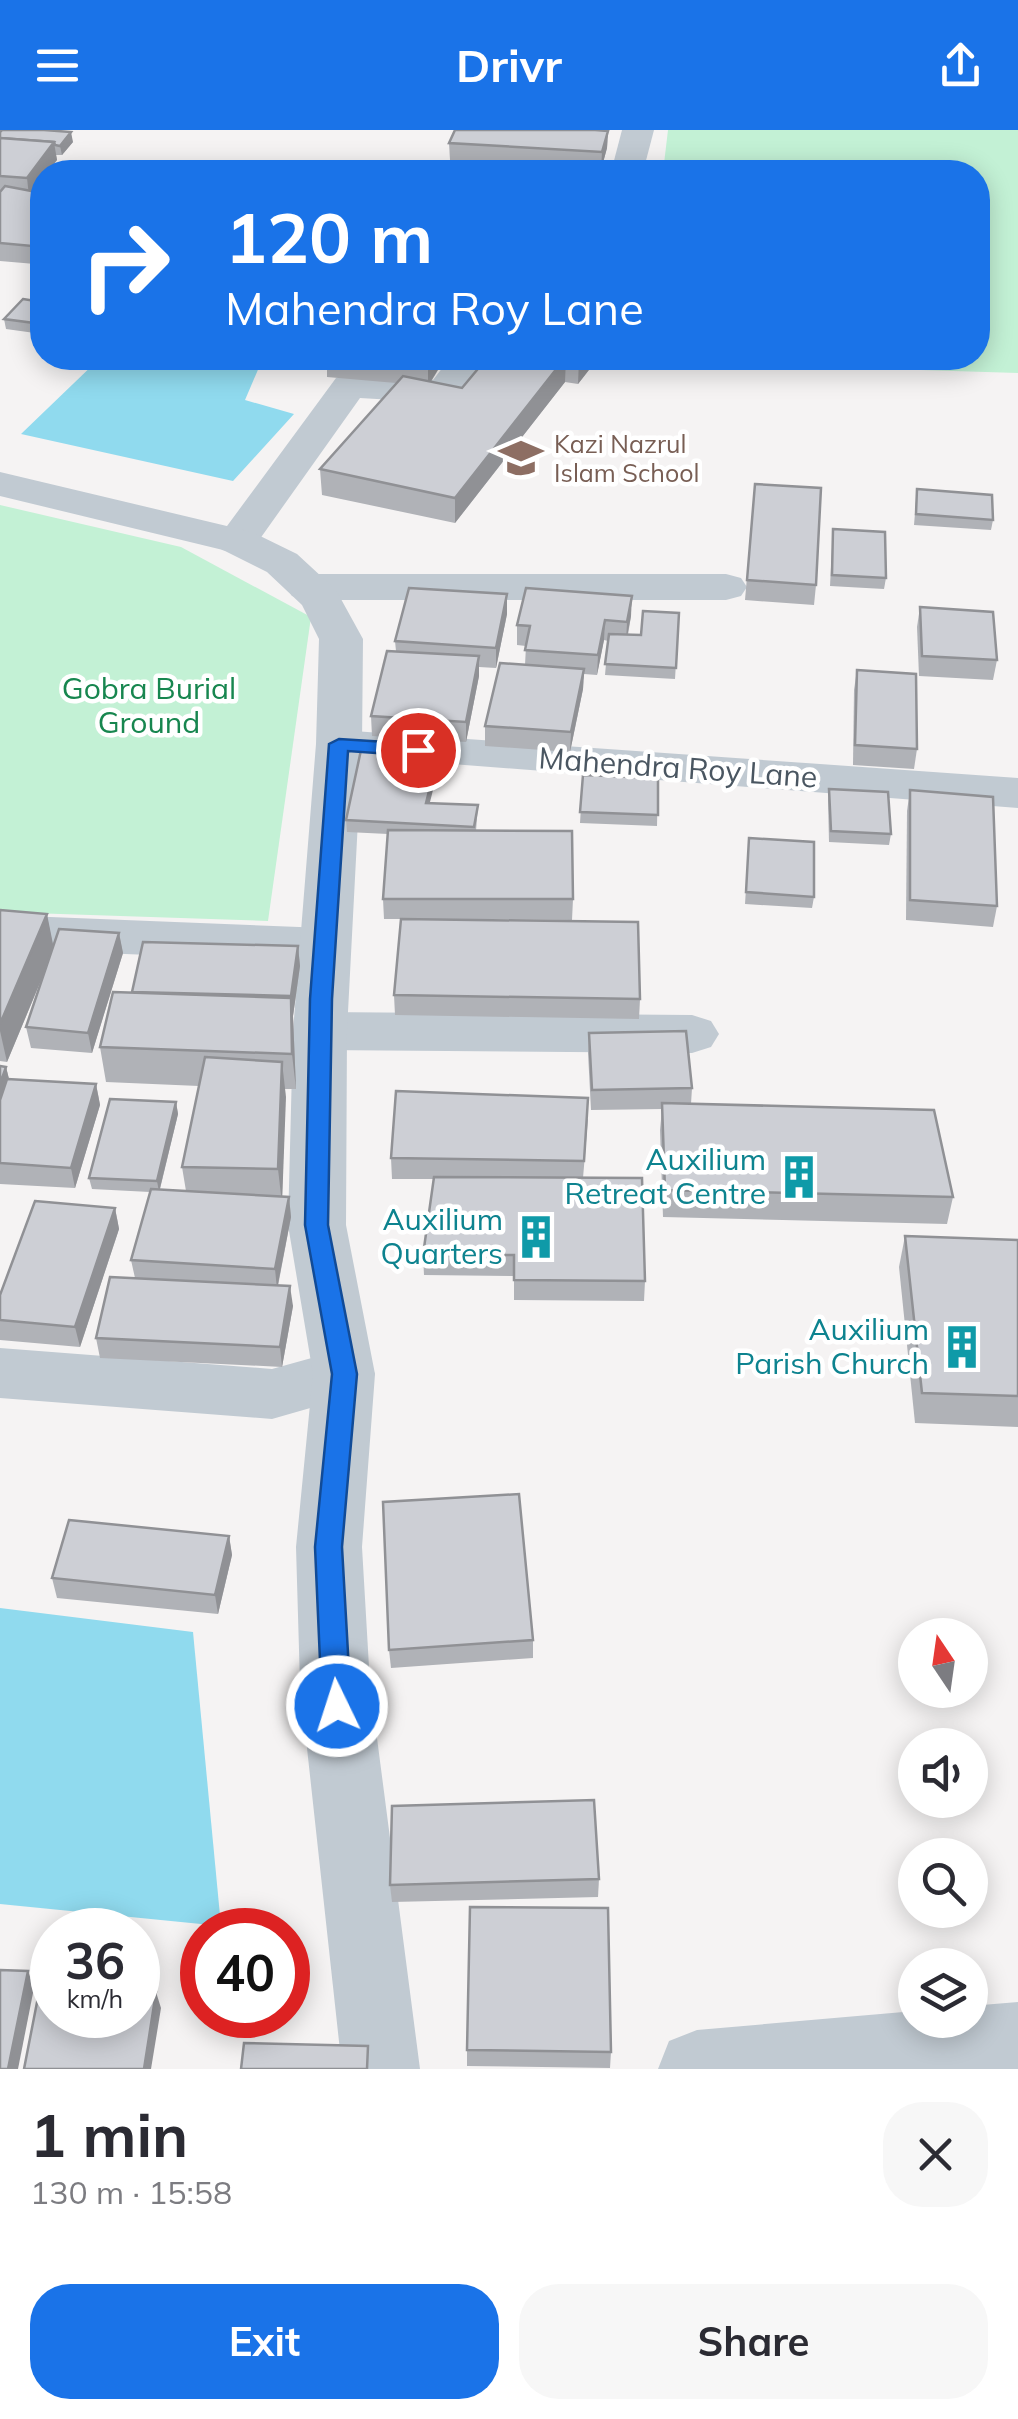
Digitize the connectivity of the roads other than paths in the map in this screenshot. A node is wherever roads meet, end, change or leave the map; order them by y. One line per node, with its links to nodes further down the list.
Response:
1 (638, 130): 2 (street)
2 (629, 160)
3 (460, 370): 5 (street)
4 (0, 484): 5 (street)
5 (237, 541): 6 (street)
6 (307, 587): 7 (street); 8 (street)
7 (726, 587)
8 (339, 744): 9 (street, Mahendra Roy Lane); 11 (street)
9 (1018, 792)
10 (0, 932): 11 (street)
11 (325, 945): 12 (street)
12 (320, 1031): 13 (street); 15 (street)
13 (692, 1034)
14 (0, 1373): 15 (street)
15 (344, 1374): 17 (street)
16 (1018, 2042): 18 (street)
17 (380, 2069)
18 (697, 2069)

